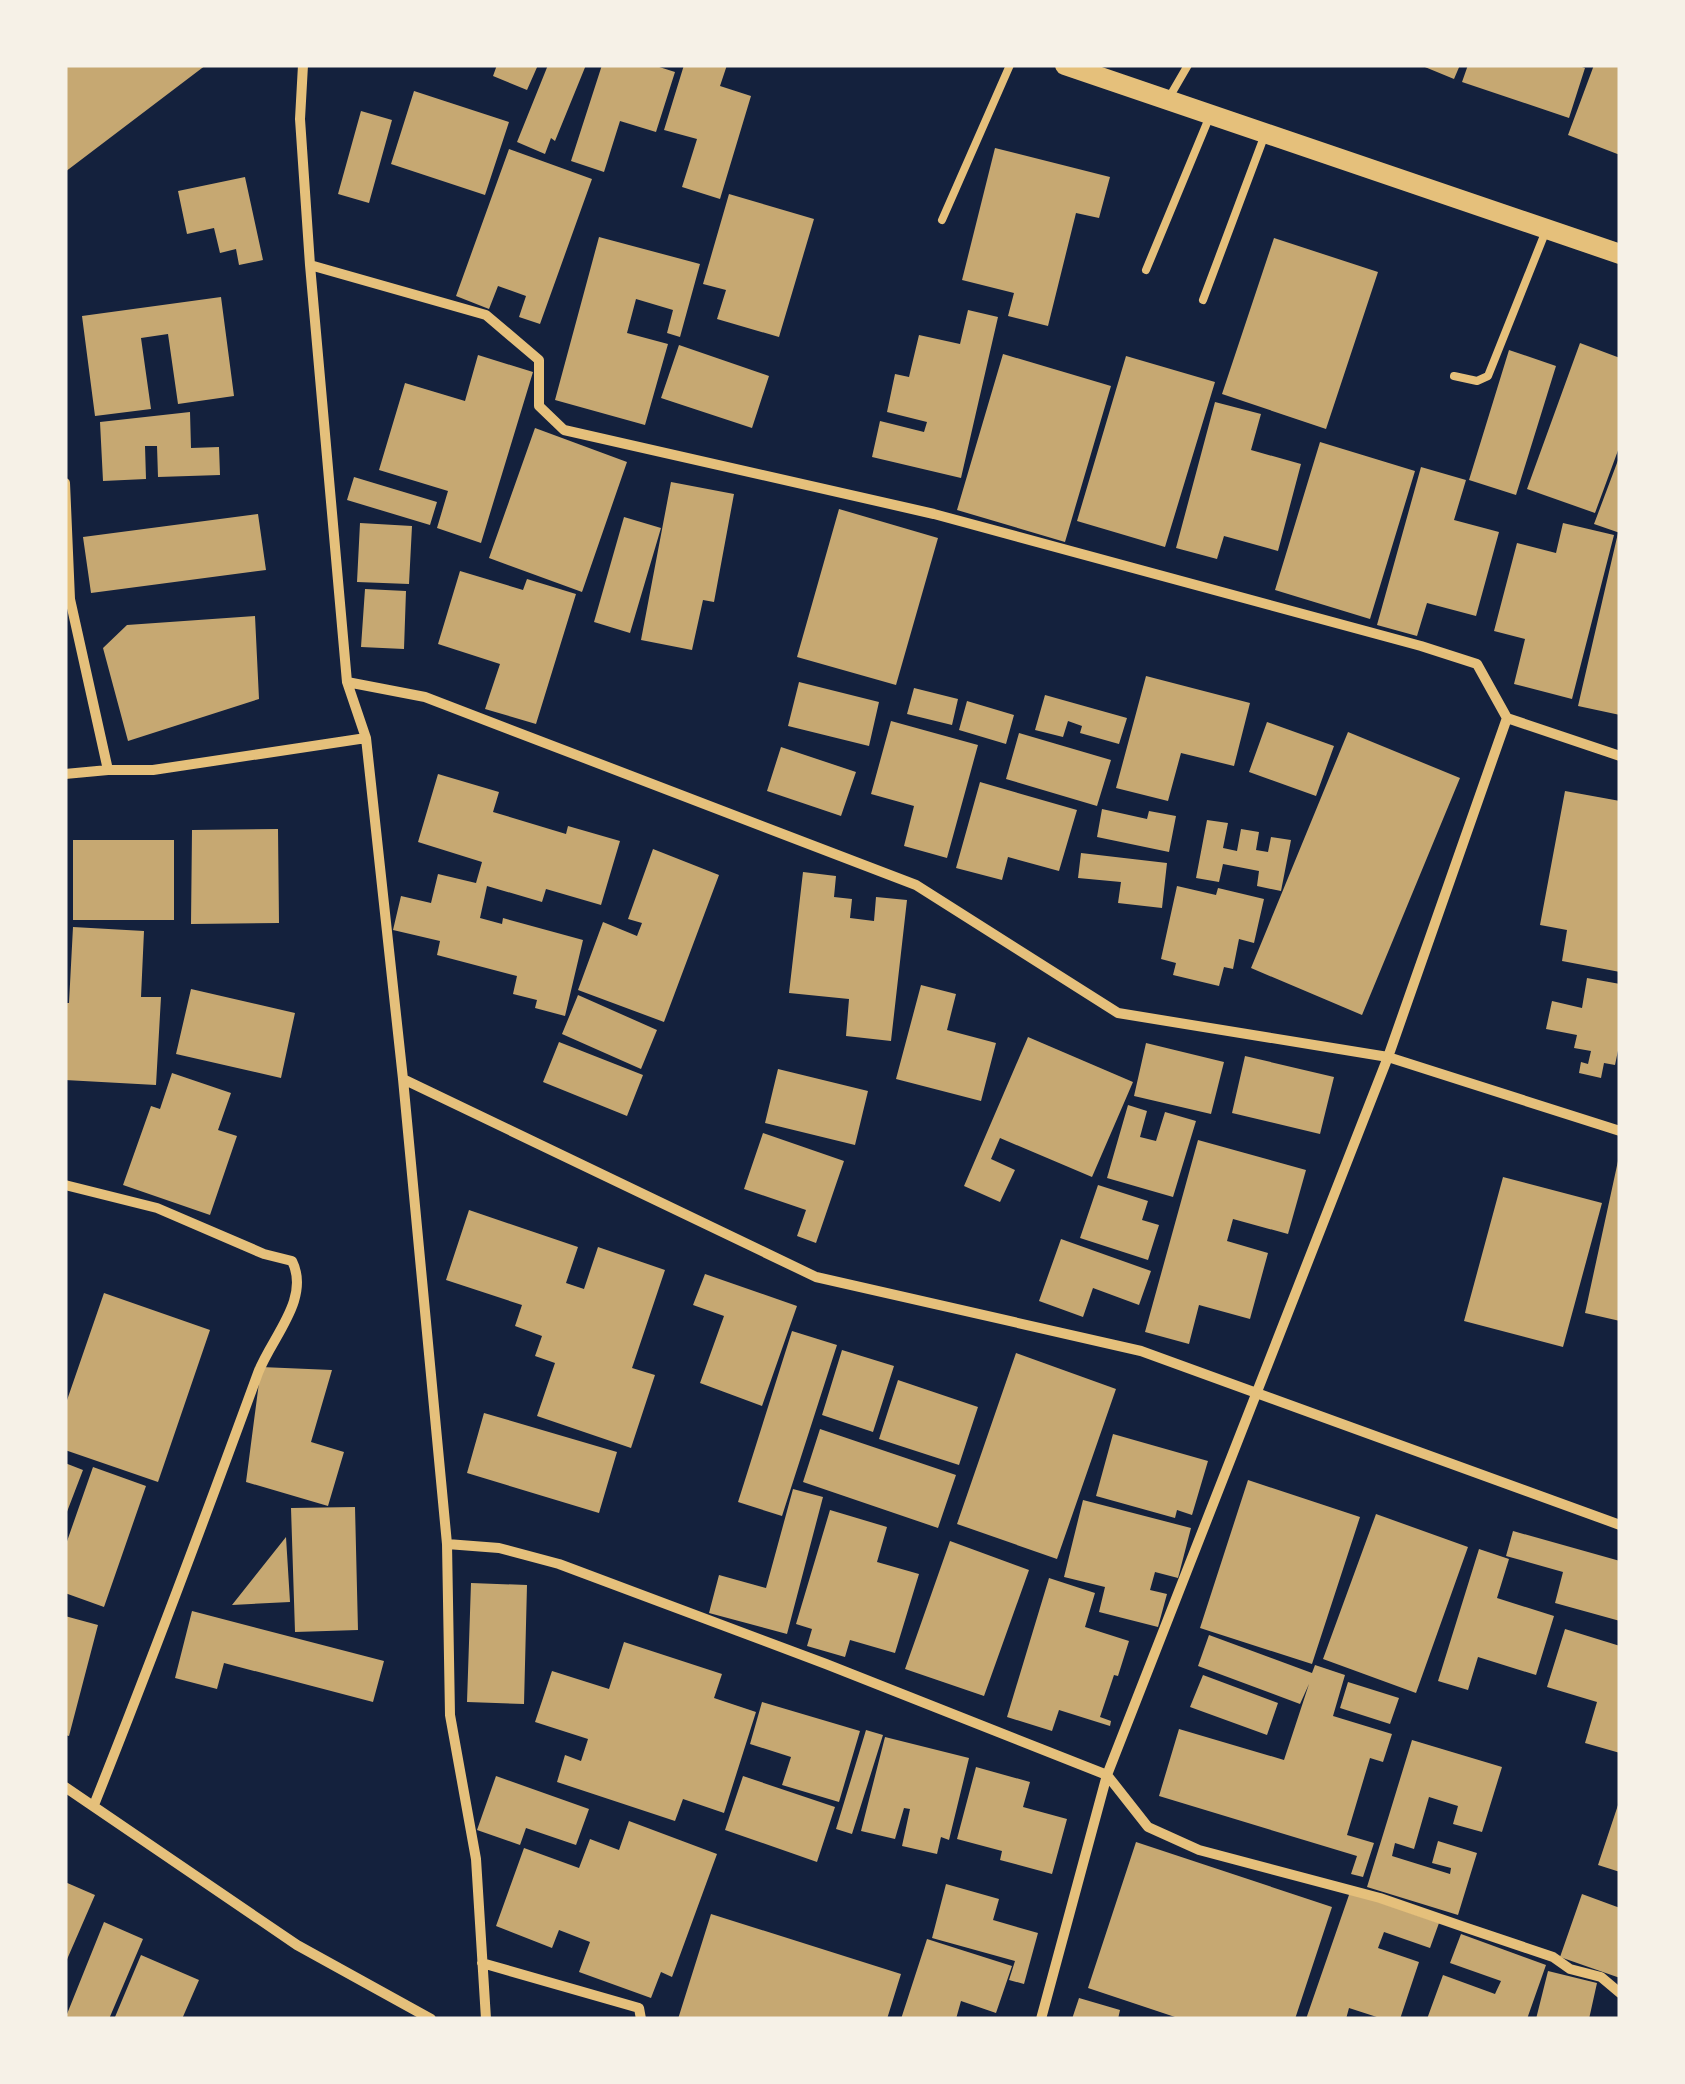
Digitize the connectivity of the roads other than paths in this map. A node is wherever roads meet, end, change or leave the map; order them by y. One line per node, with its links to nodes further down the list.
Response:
1 (303, 65): 11 (street)
2 (1010, 65): 8 (lane)
3 (1066, 65): 5 (main road)
4 (1188, 65): 5 (lane)
5 (1168, 100): 6 (main road)
6 (1211, 114): 7 (main road); 12 (lane)
7 (1265, 133): 9 (main road); 13 (lane)
8 (942, 220)
9 (1547, 229): 10 (main road); 14 (lane)
10 (1620, 254)
11 (310, 265): 17 (street); 18 (street)
12 (1146, 270)
13 (1202, 300)
14 (1454, 376)
15 (65, 482): 16 (street)
16 (67, 599): 21 (street)
17 (347, 682): 19 (street); 23 (street)
18 (1507, 718): 20 (street); 23 (street)
19 (366, 738): 21 (street); 24 (street)
20 (1620, 756)
21 (108, 770): 22 (street)
22 (65, 774)
23 (1388, 1057): 25 (street); 27 (street)
24 (403, 1079): 27 (street); 29 (street)
25 (1620, 1131)
26 (65, 1185): 32 (street)
27 (1258, 1393): 28 (street); 30 (street)
28 (1620, 1525)
29 (447, 1544): 30 (street); 33 (street)
30 (1107, 1774): 34 (street); 38 (street)
31 (65, 1787): 32 (street)
32 (94, 1805): 35 (street)
33 (482, 1963): 36 (street); 37 (street)
34 (1620, 1993)
35 (431, 2019)
36 (486, 2019)
37 (641, 2019)
38 (1041, 2019)

